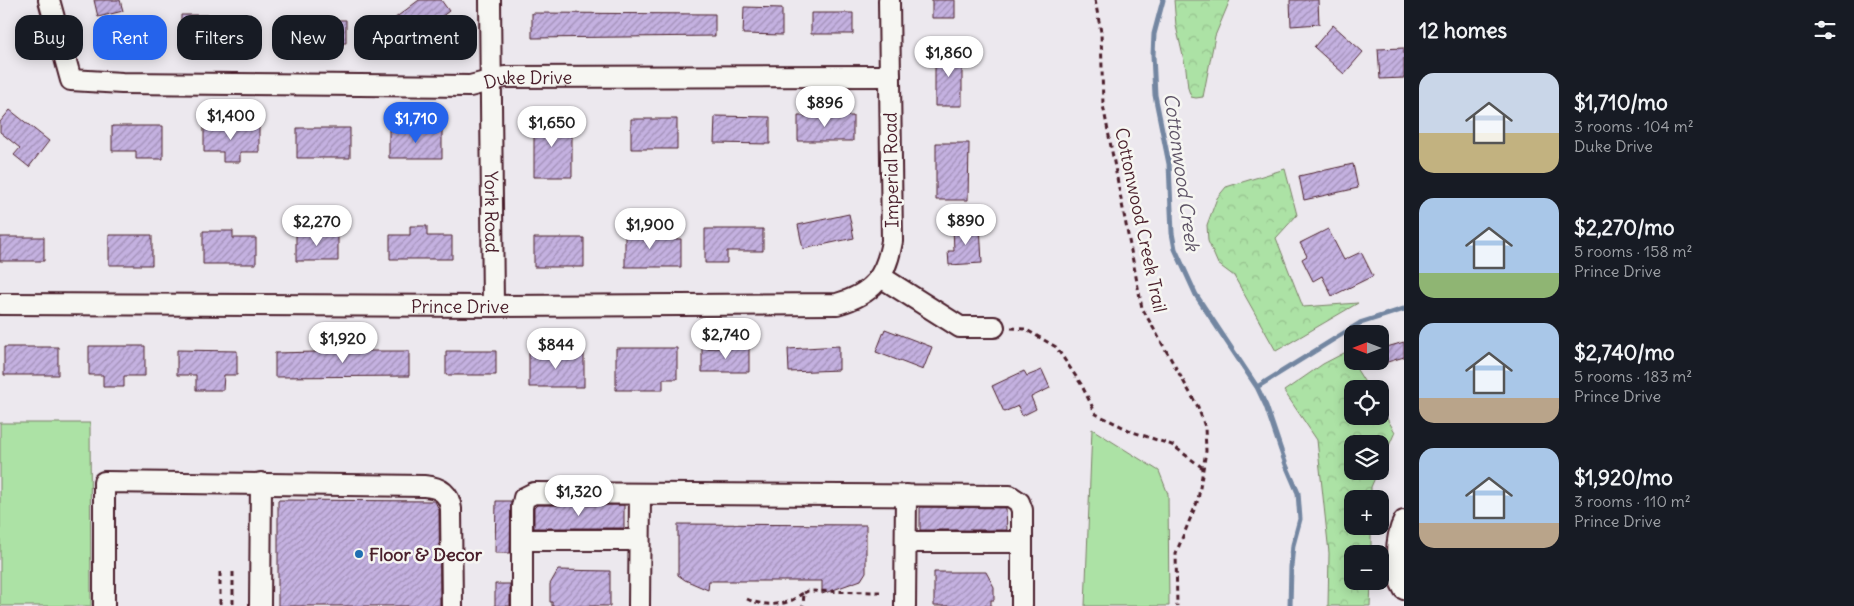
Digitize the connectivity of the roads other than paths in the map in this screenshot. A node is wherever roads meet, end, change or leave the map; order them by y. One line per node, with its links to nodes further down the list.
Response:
1 (49, 0): 5 (street, Duke Drive)
2 (490, 0): 5 (street, York Road)
3 (889, 0): 4 (street, Imperial Road)
4 (890, 76): 5 (street, Duke Drive); 6 (street, Imperial Road)
5 (490, 82): 8 (street, York Road)
6 (881, 277): 8 (street, Prince Drive); 9 (street)
7 (0, 304): 8 (street, Prince Drive)
8 (493, 306)
9 (994, 327)
10 (261, 483): 19 (street); 20 (street); 21 (street)
11 (640, 494): 12 (street); 14 (street); 15 (street)
12 (906, 495): 16 (street); 17 (street)
13 (1404, 521): 18 (street)
14 (522, 540): 15 (street); 22 (street)
15 (639, 540): 23 (street)
16 (906, 542): 17 (street); 24 (street)
17 (1022, 542): 25 (street)
18 (1404, 589)
19 (104, 606)
20 (260, 606)
21 (452, 606)
22 (522, 606)
23 (639, 606)
24 (905, 606)
25 (1022, 606)

